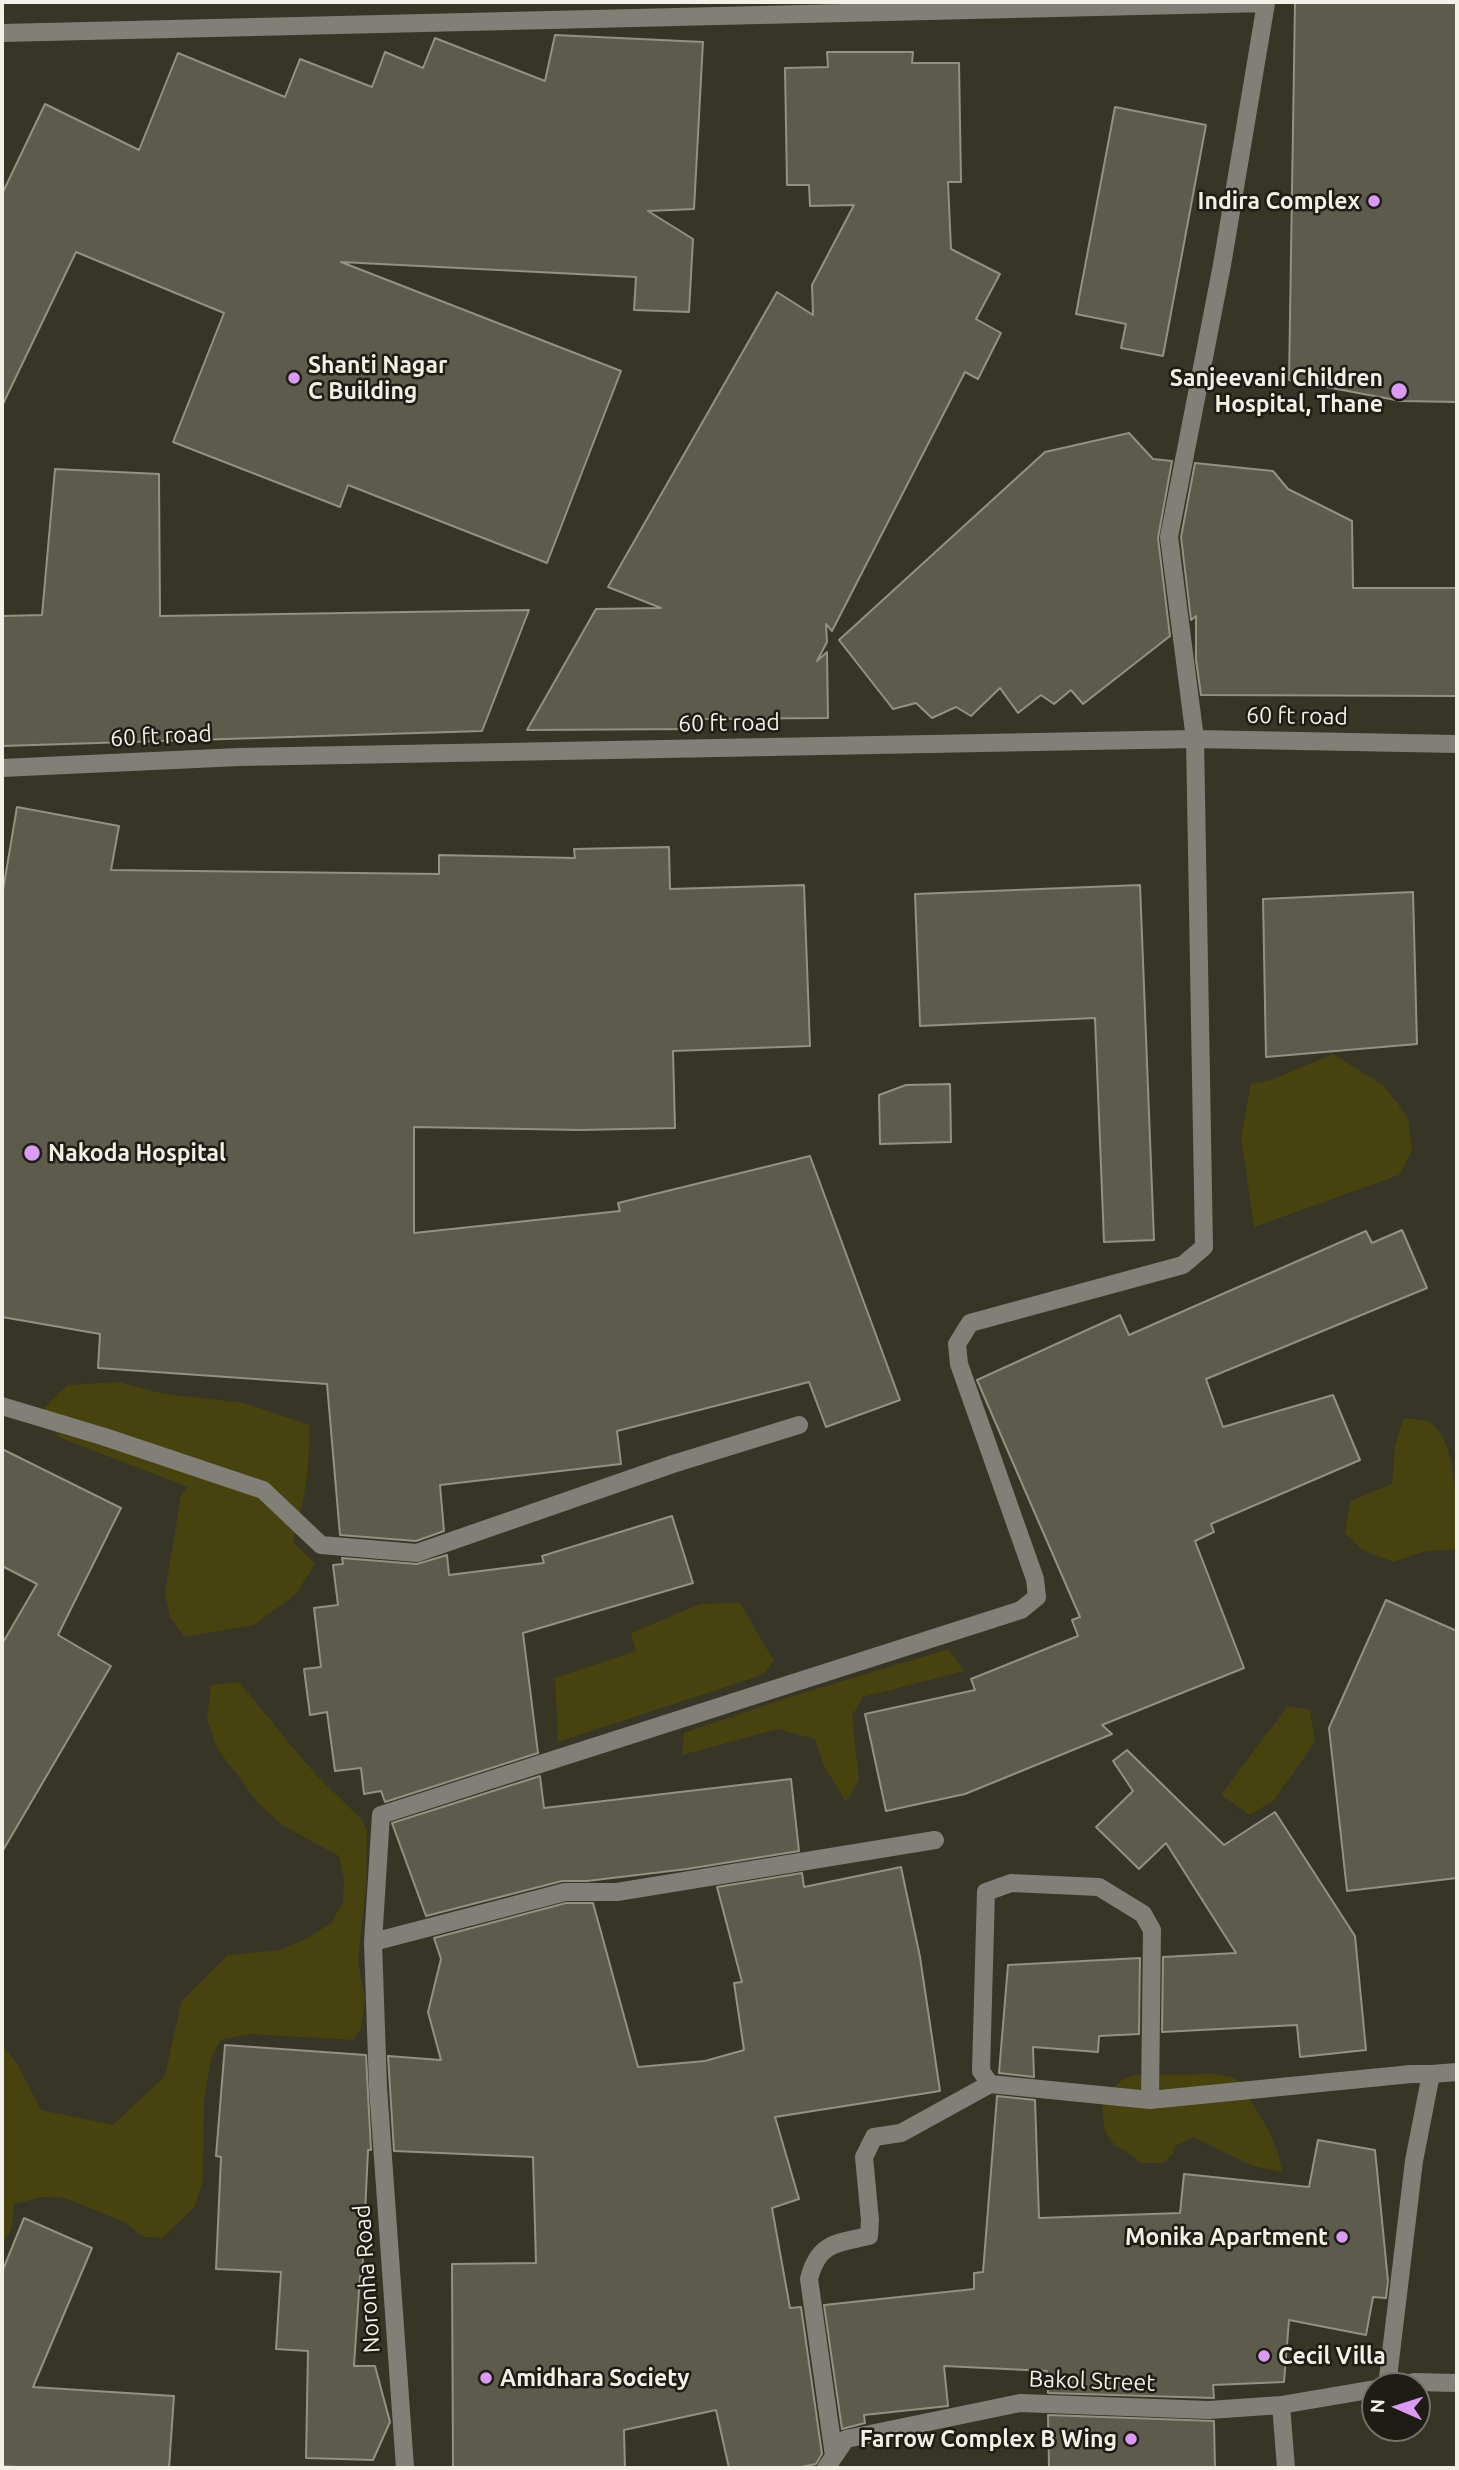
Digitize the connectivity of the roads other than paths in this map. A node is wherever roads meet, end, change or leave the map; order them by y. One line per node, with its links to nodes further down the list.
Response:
1 (2, 33): 2 (street)
2 (1195, 739): 3 (street, 60 ft road); 4 (street, 60 ft road); 8 (street, Noronha Road)
3 (1457, 744)
4 (2, 768)
5 (2, 1406): 6 (street)
6 (799, 1425)
7 (935, 1840): 8 (street)
8 (373, 1942): 19 (street, Noronha Road)
9 (1457, 2072): 10 (street)
10 (1431, 2074): 12 (street); 13 (street)
11 (990, 2084): 12 (street); 12 (street); 18 (street)
12 (1150, 2100)
13 (1389, 2372)
14 (1431, 2382): 15 (street)
15 (1457, 2383)
16 (1361, 2391): 17 (street, Bakol Street)
17 (1281, 2405): 18 (street, Bakol Street); 20 (street)
18 (830, 2462)
19 (405, 2468)
20 (1286, 2468)

